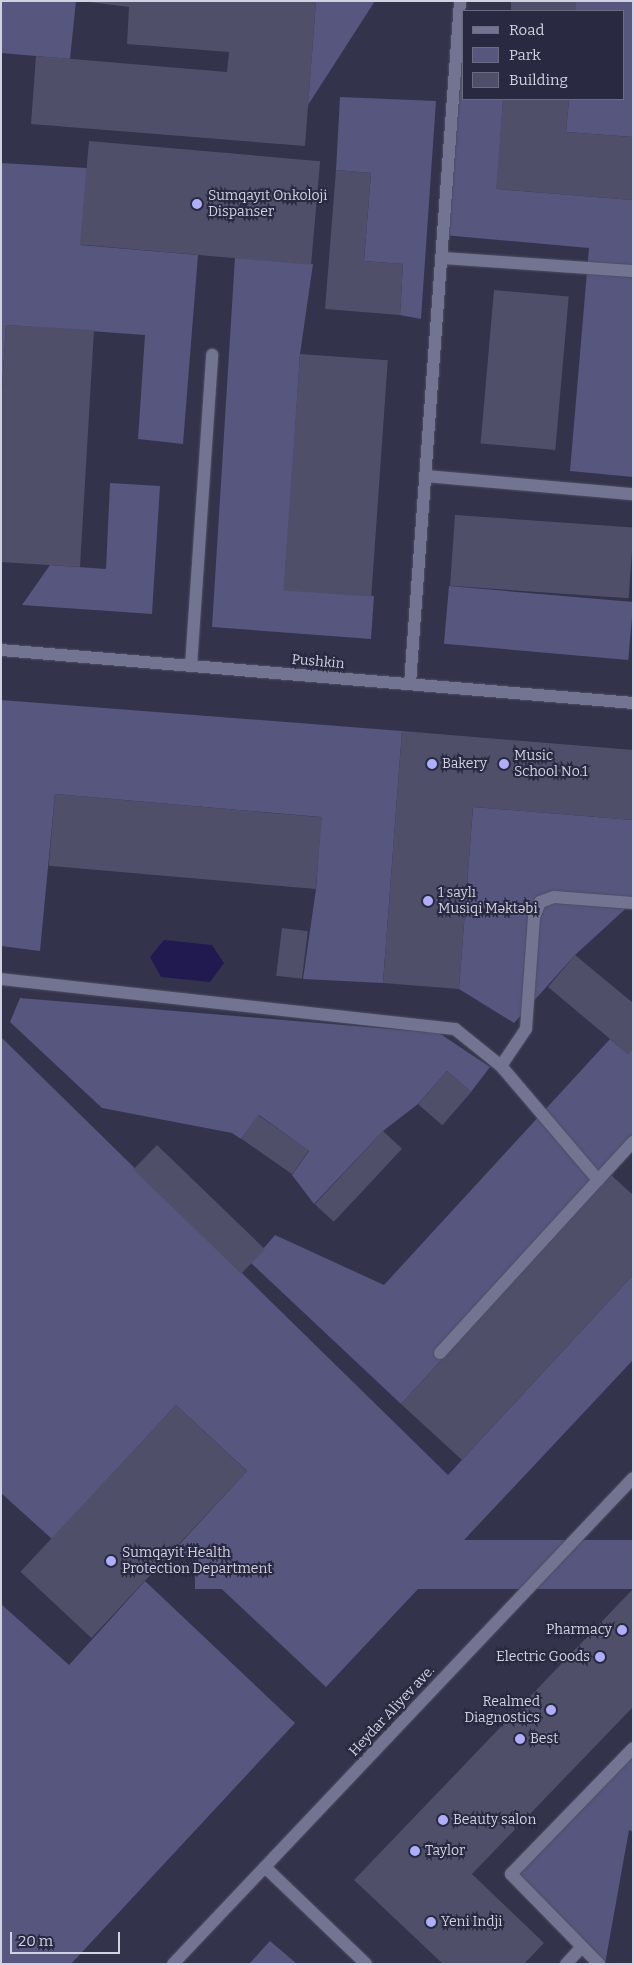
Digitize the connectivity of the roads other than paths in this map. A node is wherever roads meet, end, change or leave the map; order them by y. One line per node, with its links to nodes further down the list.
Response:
1 (460, 1): 2 (main road)
2 (442, 258): 3 (main road); 5 (main road)
3 (633, 271)
4 (212, 355): 8 (main road)
5 (426, 476): 6 (main road); 9 (main road)
6 (633, 494)
7 (1, 650): 8 (main road, Pushkin)
8 (192, 666): 9 (main road, Pushkin)
9 (410, 684): 10 (main road, Pushkin)
10 (633, 703)
11 (633, 903): 13 (main road)
12 (1, 980): 13 (main road)
13 (500, 1066): 15 (main road)
14 (633, 1142): 15 (main road)
15 (598, 1180): 16 (main road)
16 (440, 1353)
17 (633, 1478): 19 (main road, Heydar Aliyev ave.)
18 (632, 1752): 20 (main road)
19 (265, 1867): 21 (main road, Heydar Aliyev ave.); 22 (main road)
20 (582, 1947): 23 (main road); 24 (main road)
21 (173, 1964)
22 (366, 1964)
23 (566, 1964)
24 (599, 1964)

